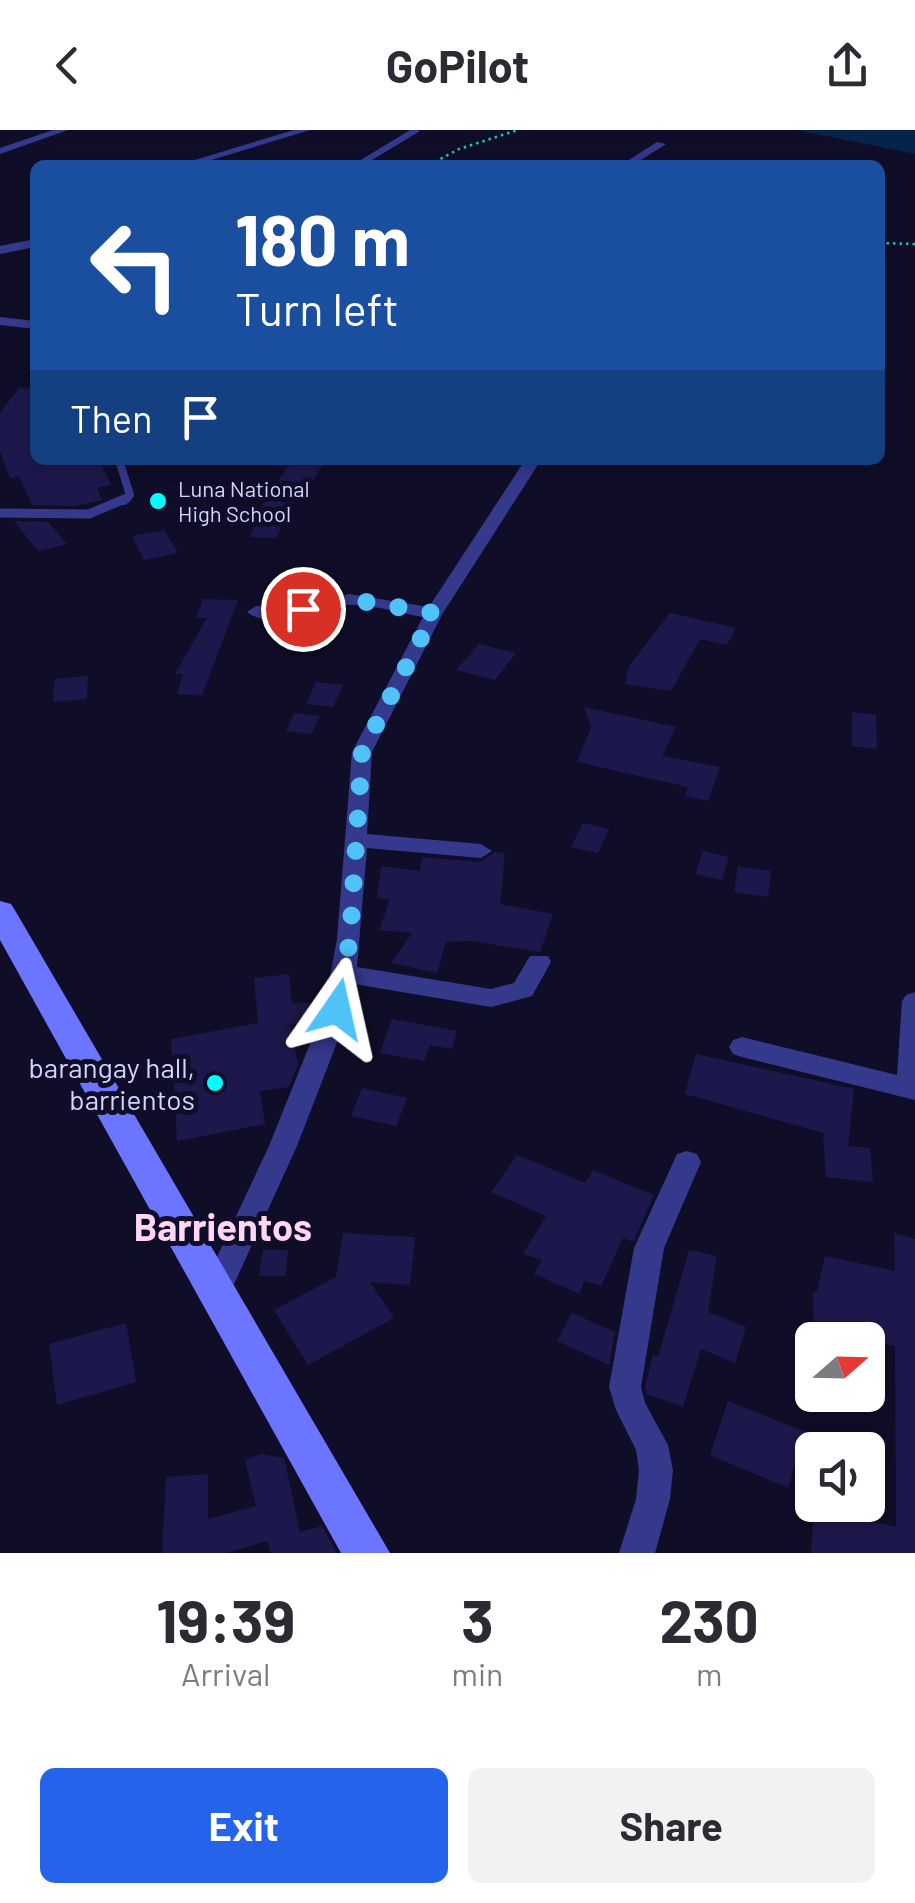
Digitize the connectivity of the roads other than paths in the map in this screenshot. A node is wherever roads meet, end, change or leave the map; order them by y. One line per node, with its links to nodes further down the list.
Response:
1 (63, 130): 5 (street)
2 (305, 130): 6 (street)
3 (416, 130): 7 (lane)
4 (660, 144): 8 (street)
5 (0, 151)
6 (200, 160)
7 (366, 160)
8 (634, 160)
9 (30, 241): 10 (street)
10 (0, 250)
11 (0, 321): 12 (street)
12 (30, 324)
13 (121, 465): 15 (lane)
14 (530, 465): 17 (street)
15 (0, 514)
16 (256, 612): 17 (street)
17 (434, 613): 18 (street)
18 (356, 840): 19 (street); 22 (street)
19 (481, 850)
20 (0, 912): 27 (main road)
21 (539, 962): 22 (street)
22 (346, 974): 27 (street)
23 (915, 1001): 25 (street)
24 (742, 1047): 25 (street)
25 (912, 1089)
26 (687, 1162): 29 (street)
27 (215, 1293): 28 (main road)
28 (368, 1553)
29 (637, 1553)

